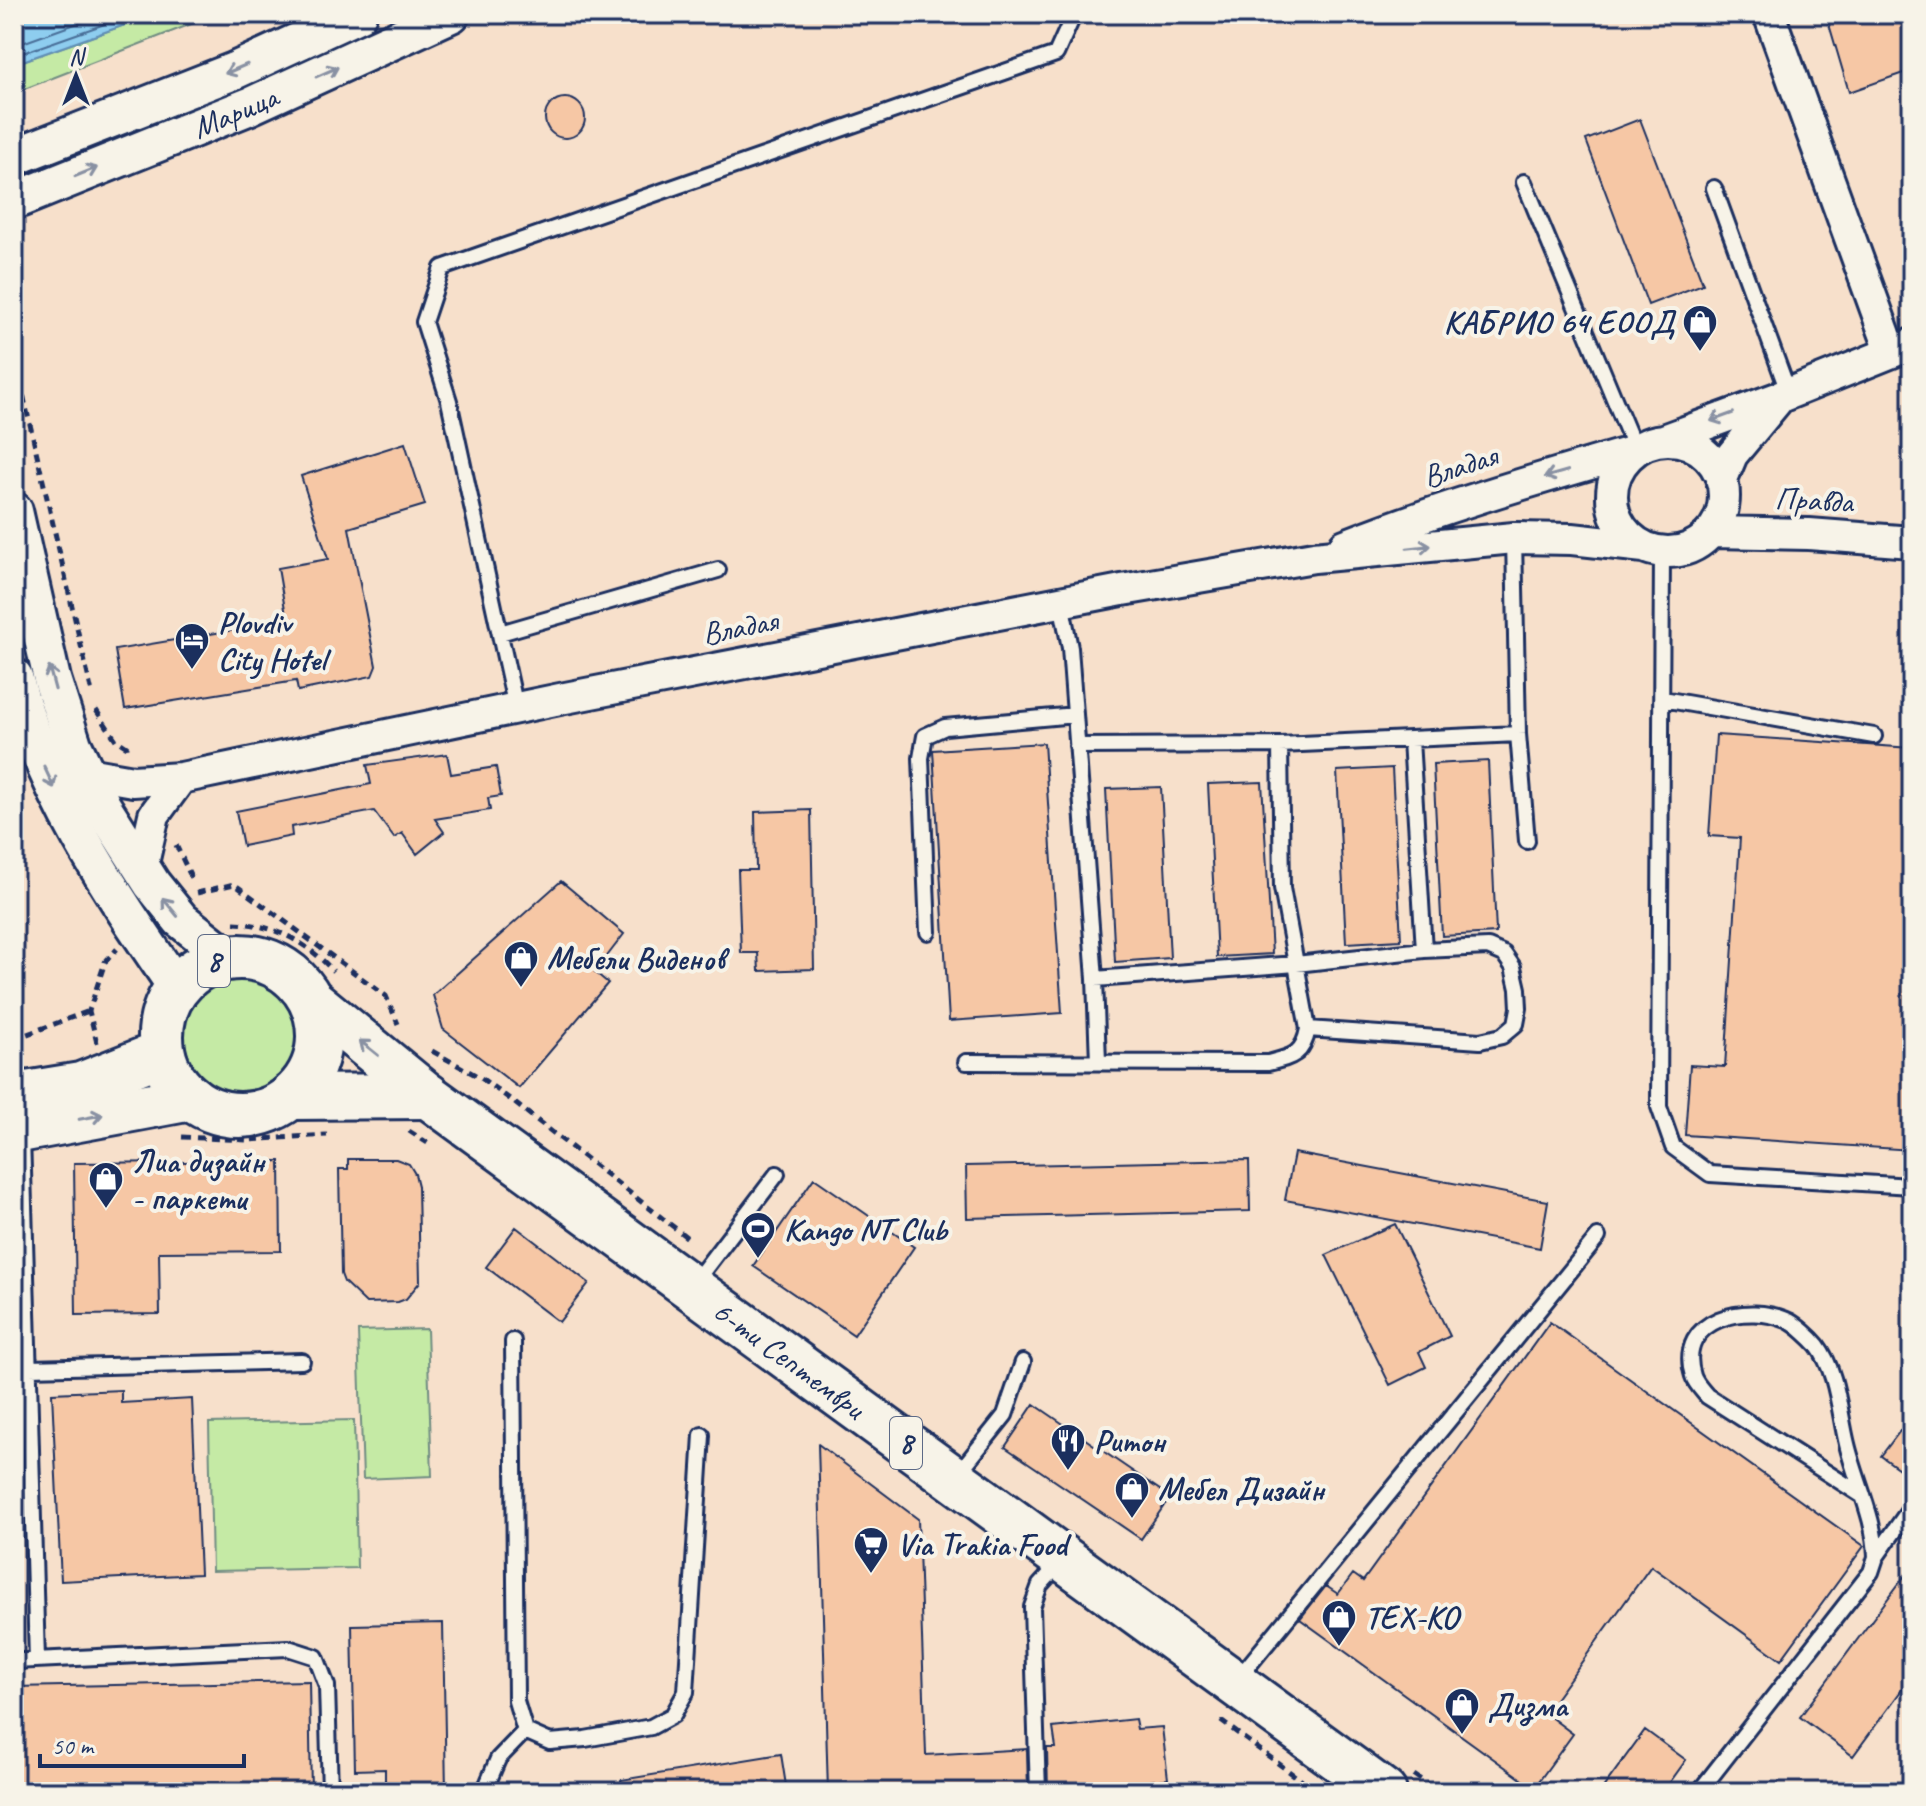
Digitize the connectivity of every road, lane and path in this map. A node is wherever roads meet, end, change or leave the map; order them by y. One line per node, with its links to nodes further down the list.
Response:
1 (358, 14): 5 (street, Марица, one-way to 5)
2 (451, 14): 8 (street, Марица, one-way to 2)
3 (1074, 14): 23 (lane)
4 (1769, 14): 9 (street)
5 (14, 157)
6 (1524, 182): 13 (lane)
7 (1714, 188): 11 (lane)
8 (14, 201)
9 (1901, 348): 11 (street, Владая)
10 (14, 355): 35 (path)
11 (1784, 395): 12 (street, Владая, one-way to 12); 14 (street, Владая)
12 (1666, 439): 13 (street, Владая); 14 (street)
13 (1633, 451): 19 (street); 20 (street, Владая, one-way to 20)
14 (1722, 479): 16 (street, Владая)
15 (14, 511): 33 (street, one-way to 15)
16 (1712, 532): 18 (street, Правда); 19 (street, Владая)
17 (1514, 538): 19 (street, Владая); 20 (street, Владая, one-way to 17); 28 (lane)
18 (1912, 542)
19 (1653, 550): 25 (lane)
20 (1314, 557): 22 (street, Владая)
21 (718, 570): 23 (lane)
22 (1061, 602): 26 (street, Владая); 27 (lane)
23 (500, 633): 26 (lane)
24 (14, 677): 47 (street, one-way to 47)
25 (1663, 699): 29 (lane); 65 (lane)
26 (516, 708): 34 (street, Владая)
27 (1075, 715): 32 (lane); 41 (lane)
28 (1518, 734): 30 (lane); 37 (lane)
29 (1874, 736)
30 (1411, 740): 31 (lane); 44 (lane)
31 (1280, 745): 32 (lane); 45 (lane)
32 (1077, 746): 46 (lane)
33 (87, 773): 35 (street, Владая); 38 (street)
34 (181, 778): 35 (street, Владая); 36 (street)
35 (133, 781)
36 (154, 815): 38 (street); 39 (path)
37 (1527, 841)
38 (142, 868): 42 (street, one-way to 38)
39 (198, 892): 40 (path); 51 (path)
40 (204, 903)
41 (928, 932)
42 (230, 940): 47 (main road, 8); 48 (main road, 8); 48 (path)
43 (120, 946): 49 (path)
44 (1424, 950): 45 (lane); 50 (lane)
45 (1296, 964): 46 (lane); 50 (lane)
46 (1095, 979): 55 (lane)
47 (177, 988): 53 (main road, 8)
48 (325, 989): 57 (main road); 59 (main road, 6-ти Септември / 8, one-way to 48)
49 (89, 1011): 52 (path); 56 (path)
50 (1308, 1029): 55 (lane)
51 (402, 1034)
52 (14, 1039)
53 (162, 1053): 56 (main road); 58 (main road)
54 (966, 1062): 55 (lane)
55 (1098, 1062)
56 (106, 1076): 60 (main road)
57 (290, 1097): 58 (main road); 59 (main road)
58 (191, 1098): 60 (main road, one-way to 58)
59 (417, 1113): 63 (path); 68 (main road, 6-ти Септември / 8)
60 (17, 1120): 66 (lane)
61 (332, 1134): 62 (path)
62 (171, 1137)
63 (432, 1146)
64 (777, 1174): 68 (lane)
65 (1912, 1186)
66 (20, 1237): 72 (lane)
67 (1598, 1237): 81 (lane)
68 (691, 1287): 74 (main road, 6-ти Септември / 8)
69 (513, 1341): 82 (lane)
70 (302, 1361): 72 (lane)
71 (1023, 1362): 74 (lane)
72 (29, 1368): 79 (lane)
73 (702, 1435): 82 (lane)
74 (954, 1478): 78 (main road, 6-ти Септември / 8)
75 (1863, 1496): 75 (lane); 77 (lane)
76 (1912, 1506): 77 (lane)
77 (1876, 1557): 88 (lane)
78 (1064, 1559): 81 (main road, 6-ти Септември / 8); 85 (lane)
79 (37, 1660): 80 (lane); 83 (lane)
80 (14, 1661)
81 (1223, 1698): 86 (path); 87 (main road, 6-ти Септември / 8)
82 (525, 1731): 84 (lane)
83 (330, 1792)
84 (484, 1792)
85 (1038, 1792)
86 (1317, 1792)
87 (1384, 1792)
88 (1699, 1792)

